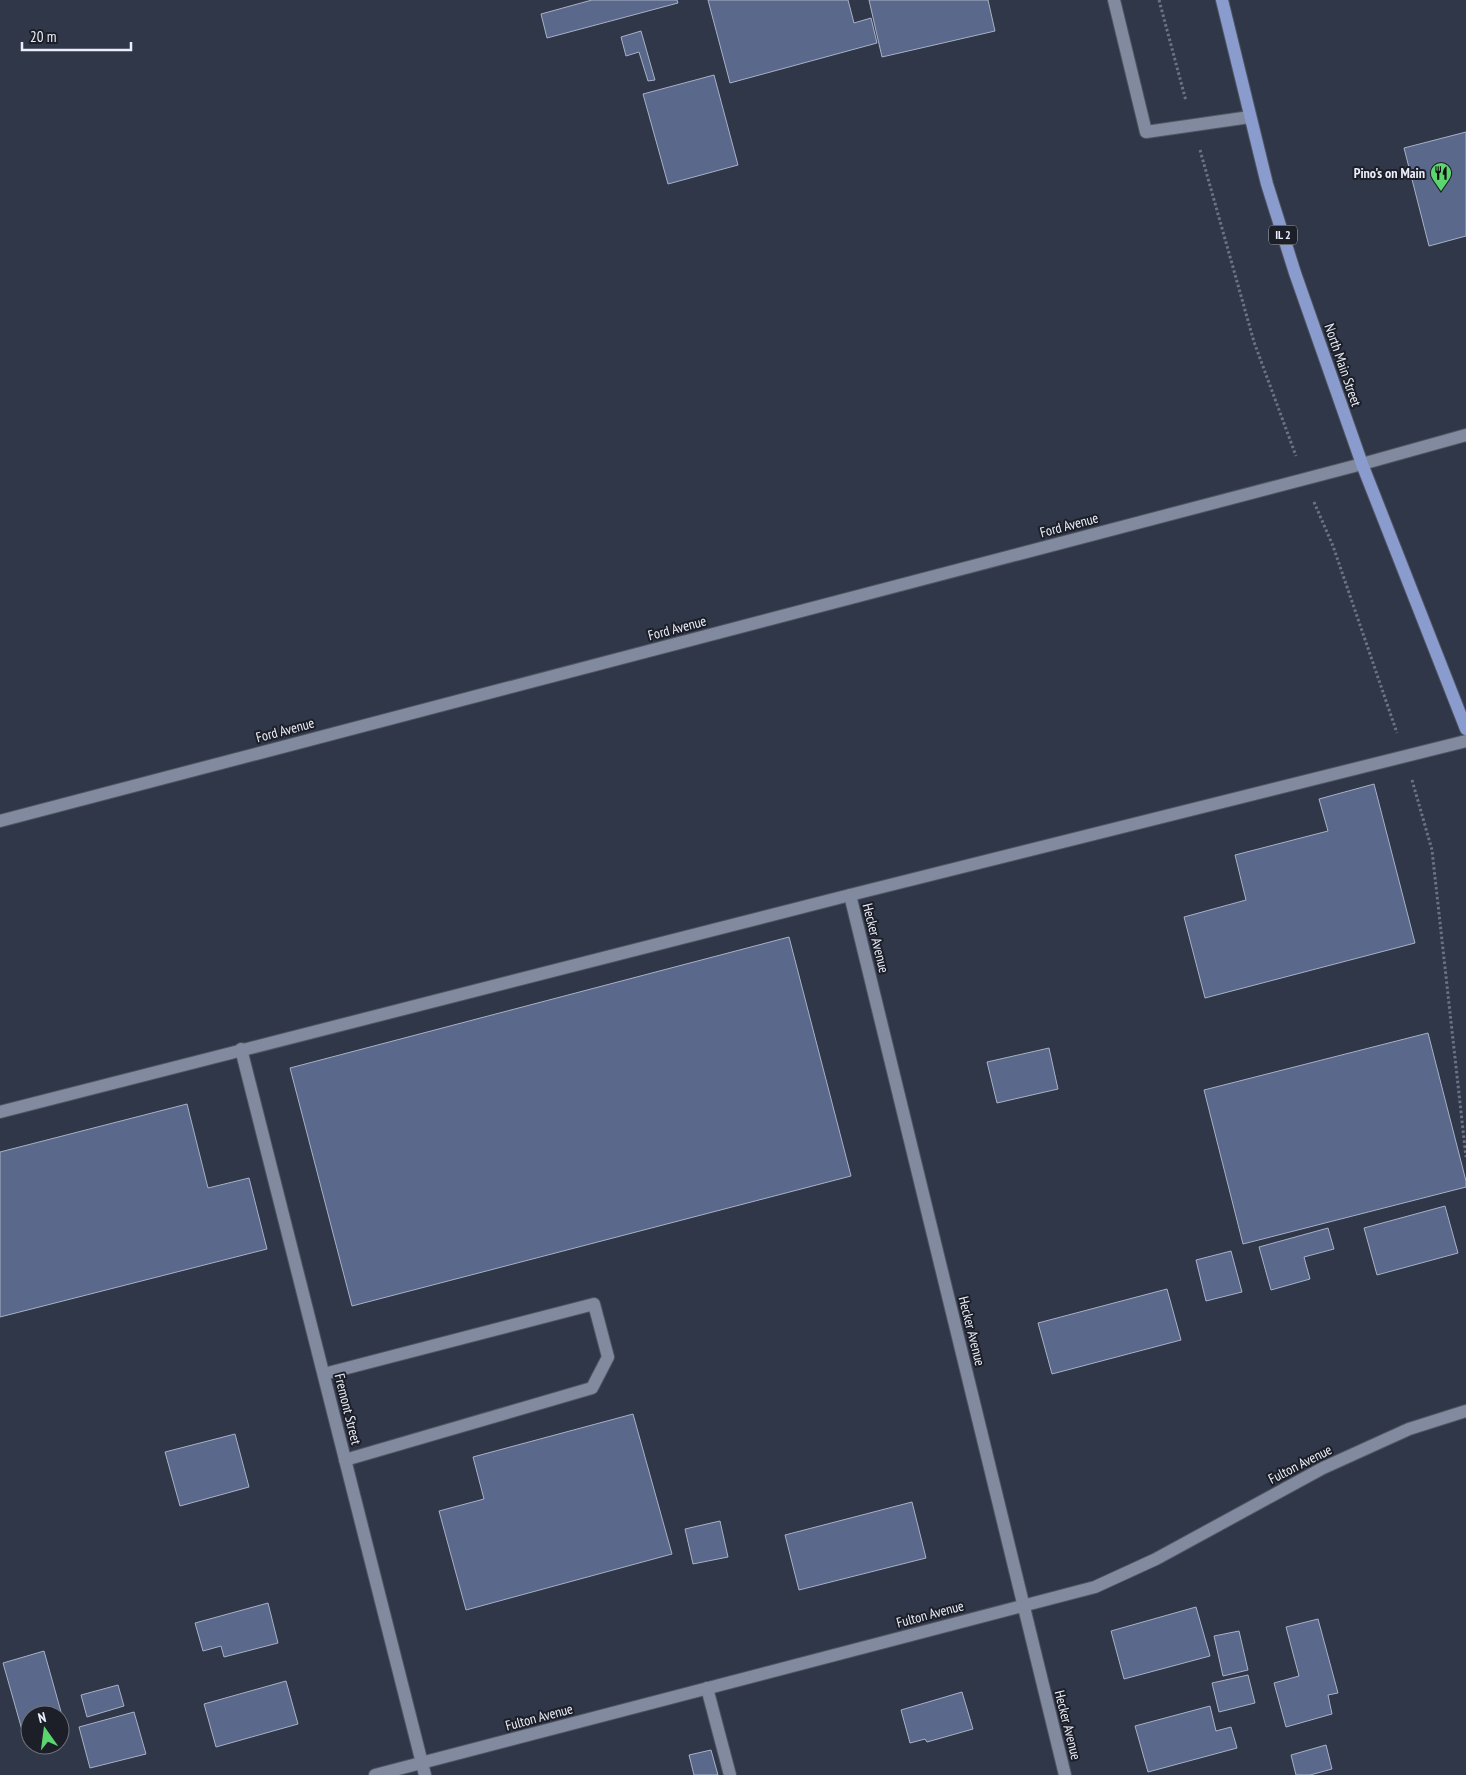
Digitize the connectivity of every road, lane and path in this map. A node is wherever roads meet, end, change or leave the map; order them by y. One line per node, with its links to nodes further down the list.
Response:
1 (1114, 0): 5 (street)
2 (1160, 0): 5 (path)
3 (1222, 0): 4 (main road, North Main Street / IL 2)
4 (1250, 117): 5 (street); 7 (main road, North Main Street / IL 2)
5 (1193, 125): 8 (path)
6 (1466, 435): 7 (street, Ford Avenue)
7 (1362, 464): 8 (street, Ford Avenue); 9 (main road, North Main Street / IL 2)
8 (1305, 479): 11 (path); 12 (street, Ford Avenue)
9 (1466, 730)
10 (1466, 742): 11 (street)
11 (1405, 757): 13 (street); 16 (path)
12 (0, 821)
13 (850, 895): 14 (street); 20 (street, Hecker Avenue)
14 (241, 1049): 15 (street); 17 (street, Fremont Street)
15 (0, 1112)
16 (1466, 1157)
17 (324, 1374): 19 (street, Fremont Street); 19 (street)
18 (1466, 1411): 20 (street, Fulton Avenue)
19 (345, 1460): 22 (street, Fremont Street)
20 (1024, 1605): 21 (street, Fulton Avenue); 25 (street, Hecker Avenue)
21 (707, 1688): 22 (street, Fulton Avenue); 24 (street)
22 (424, 1769): 23 (street, Fulton Avenue)
23 (375, 1775)
24 (730, 1775)
25 (1065, 1775)

